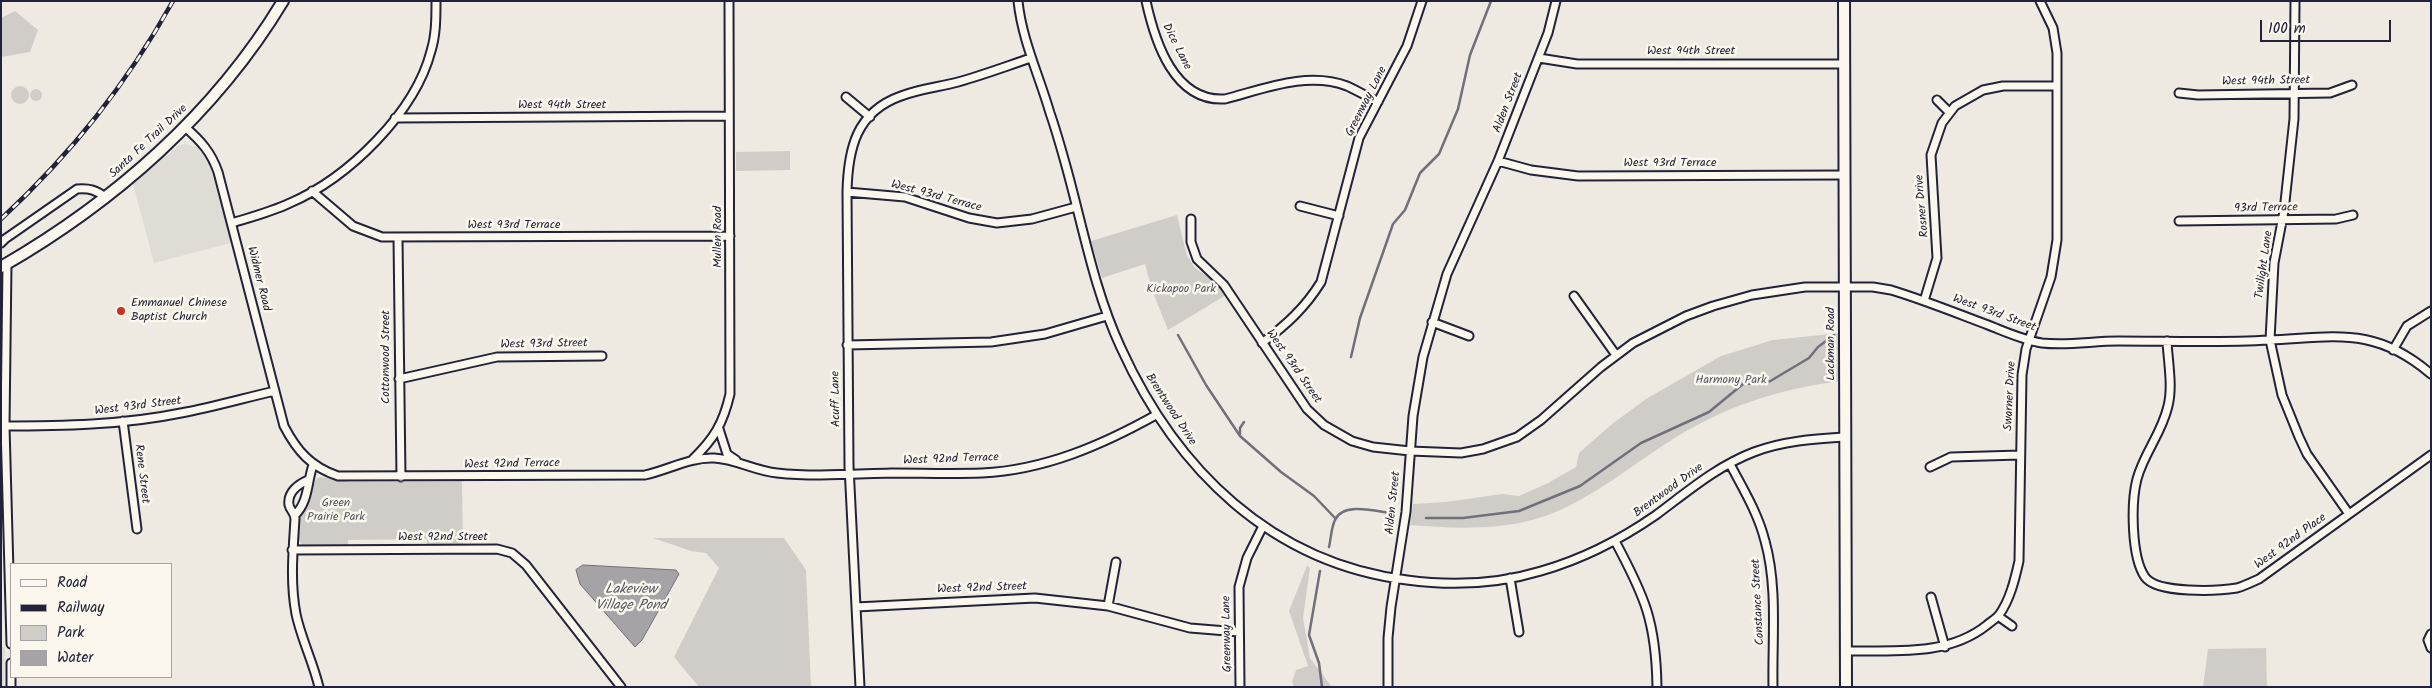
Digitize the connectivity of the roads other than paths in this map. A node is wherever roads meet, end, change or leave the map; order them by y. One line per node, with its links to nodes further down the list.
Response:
1 (283, 1): 25 (main road, Santa Fe Trail Drive)
2 (436, 1): 24 (street)
3 (729, 1): 22 (street, Mullen Road)
4 (1018, 1): 11 (street, Brentwood Drive)
5 (1146, 1): 20 (street, Dice Lane)
6 (1422, 1): 20 (street, Greenway Lane)
7 (1556, 1): 12 (street, Alden Street)
8 (1844, 1): 13 (main road, Lackman Road)
9 (2040, 1): 14 (street, Swarner Drive)
10 (2295, 1): 17 (street, Twilight Lane)
11 (1031, 58): 23 (street, Acuff Lane); 32 (street, Brentwood Drive)
12 (1538, 58): 13 (street, West 94th Street); 26 (street, Alden Street)
13 (1843, 64): 27 (main road, Lackman Road)
14 (2056, 86): 21 (street, Rosner Drive); 50 (street, Swarner Drive)
15 (2352, 86): 17 (street, West 94th Street)
16 (2179, 93): 17 (street, West 94th Street)
17 (2294, 93): 36 (street, Twilight Lane)
18 (846, 98): 23 (street)
19 (1938, 100): 21 (street)
20 (1378, 102): 33 (street, Greenway Lane)
21 (1949, 112): 45 (street, Rosner Drive)
22 (730, 116): 24 (street, West 94th Street); 39 (street, Mullen Road)
23 (870, 117): 29 (street, Acuff Lane)
24 (395, 118): 28 (street)
25 (184, 127): 30 (main road, Santa Fe Trail Drive); 38 (street, Widmer Road)
26 (1498, 161): 27 (street, West 93rd Terrace); 48 (street, Alden Street)
27 (1843, 175): 43 (main road, Lackman Road)
28 (312, 191): 38 (street); 40 (street, West 93rd Terrace)
29 (847, 192): 32 (street, West 93rd Terrace); 54 (street, Acuff Lane)
30 (106, 198): 41 (street); 42 (main road, Santa Fe Trail Drive)
31 (1300, 206): 33 (street)
32 (1076, 207): 47 (street, Brentwood Drive)
33 (1339, 216): 53 (street, Greenway Lane)
34 (2353, 216): 36 (street, 93rd Terrace)
35 (1190, 219): 53 (street, West 93rd Street)
36 (2282, 220): 37 (street, 93rd Terrace); 51 (street, Twilight Lane)
37 (2179, 221)
38 (232, 223): 60 (street, Widmer Road)
39 (730, 236): 40 (street, West 93rd Terrace); 64 (street, Mullen Road)
40 (398, 238): 59 (street, Cottonwood Street)
41 (1, 244)
42 (4, 266): 63 (street)
43 (1844, 287): 45 (street, West 93rd Street); 56 (street, West 93rd Street); 65 (main road, Lackman Road)
44 (1574, 296): 56 (street)
45 (1924, 301): 50 (street, West 93rd Street)
46 (2431, 310): 55 (street)
47 (1108, 316): 54 (street); 61 (street, Brentwood Drive)
48 (1432, 322): 49 (street); 67 (street, Alden Street)
49 (1469, 336)
50 (2030, 340): 52 (street, West 93rd Street); 68 (street, Swarner Drive)
51 (2270, 340): 52 (street, West 93rd Street); 55 (street, West 93rd Street); 78 (street, Twilight Lane)
52 (2167, 341): 78 (street, West 92nd Place)
53 (1262, 343): 67 (street, West 93rd Street)
54 (848, 345): 75 (street, Acuff Lane)
55 (2393, 350): 58 (street, West 93rd Street)
56 (1616, 355): 67 (street, West 93rd Street)
57 (602, 356): 59 (street, West 93rd Street)
58 (2431, 374)
59 (399, 379): 76 (street, Cottonwood Street)
60 (275, 391): 62 (street, West 93rd Street); 66 (street, Widmer Road)
61 (1156, 415): 75 (street, West 92nd Terrace); 80 (street, Brentwood Drive)
62 (123, 421): 63 (street, West 93rd Street); 81 (street, Rene Street)
63 (3, 426): 90 (street)
64 (718, 429): 70 (street, Mullen Road); 71 (street)
65 (1844, 437): 72 (street, Brentwood Drive); 98 (main road, Lackman Road)
66 (294, 446): 73 (street, West 92nd Terrace)
67 (1410, 451): 86 (street, Alden Street)
68 (2020, 455): 74 (street); 91 (street, Swarner Drive)
69 (2431, 455): 78 (street, West 92nd Place)
70 (692, 460): 71 (street, West 92nd Terrace); 76 (street, West 92nd Terrace)
71 (738, 462): 75 (street, West 92nd Terrace)
72 (1730, 464): 82 (street, Brentwood Drive); 105 (street, Constance Street)
73 (314, 465): 76 (street, West 92nd Terrace); 77 (street)
74 (1930, 467)
75 (850, 474): 89 (street, Acuff Lane)
76 (401, 477)
77 (308, 480): 79 (street); 79 (street)
78 (2349, 514)
79 (295, 515): 83 (street)
80 (1263, 526): 86 (street, Brentwood Drive); 93 (street, Greenway Lane)
81 (137, 529)
82 (1615, 541): 85 (street, Brentwood Drive); 104 (street)
83 (292, 550): 99 (street); 100 (street, West 92nd Street)
84 (1116, 562): 88 (street)
85 (1510, 578): 86 (street, Brentwood Drive); 94 (street)
86 (1396, 579): 103 (street, Alden Street)
87 (1931, 597): 96 (street)
88 (1108, 606): 89 (street, West 92nd Street); 93 (street, West 92nd Street)
89 (856, 607): 101 (street, Acuff Lane)
90 (10, 608)
91 (1998, 616): 92 (street); 96 (street, Swarner Drive)
92 (2012, 626)
93 (1239, 632): 102 (street, Greenway Lane)
94 (1519, 632)
95 (2431, 634): 97 (street)
96 (1945, 647): 98 (street, Swarner Drive)
97 (2431, 648)
98 (1846, 650): 106 (main road, Lackman Road)
99 (319, 687)
100 (622, 687)
101 (860, 687)
102 (1240, 687)
103 (1388, 687)
104 (1656, 687)
105 (1773, 687)
106 (1846, 687)

